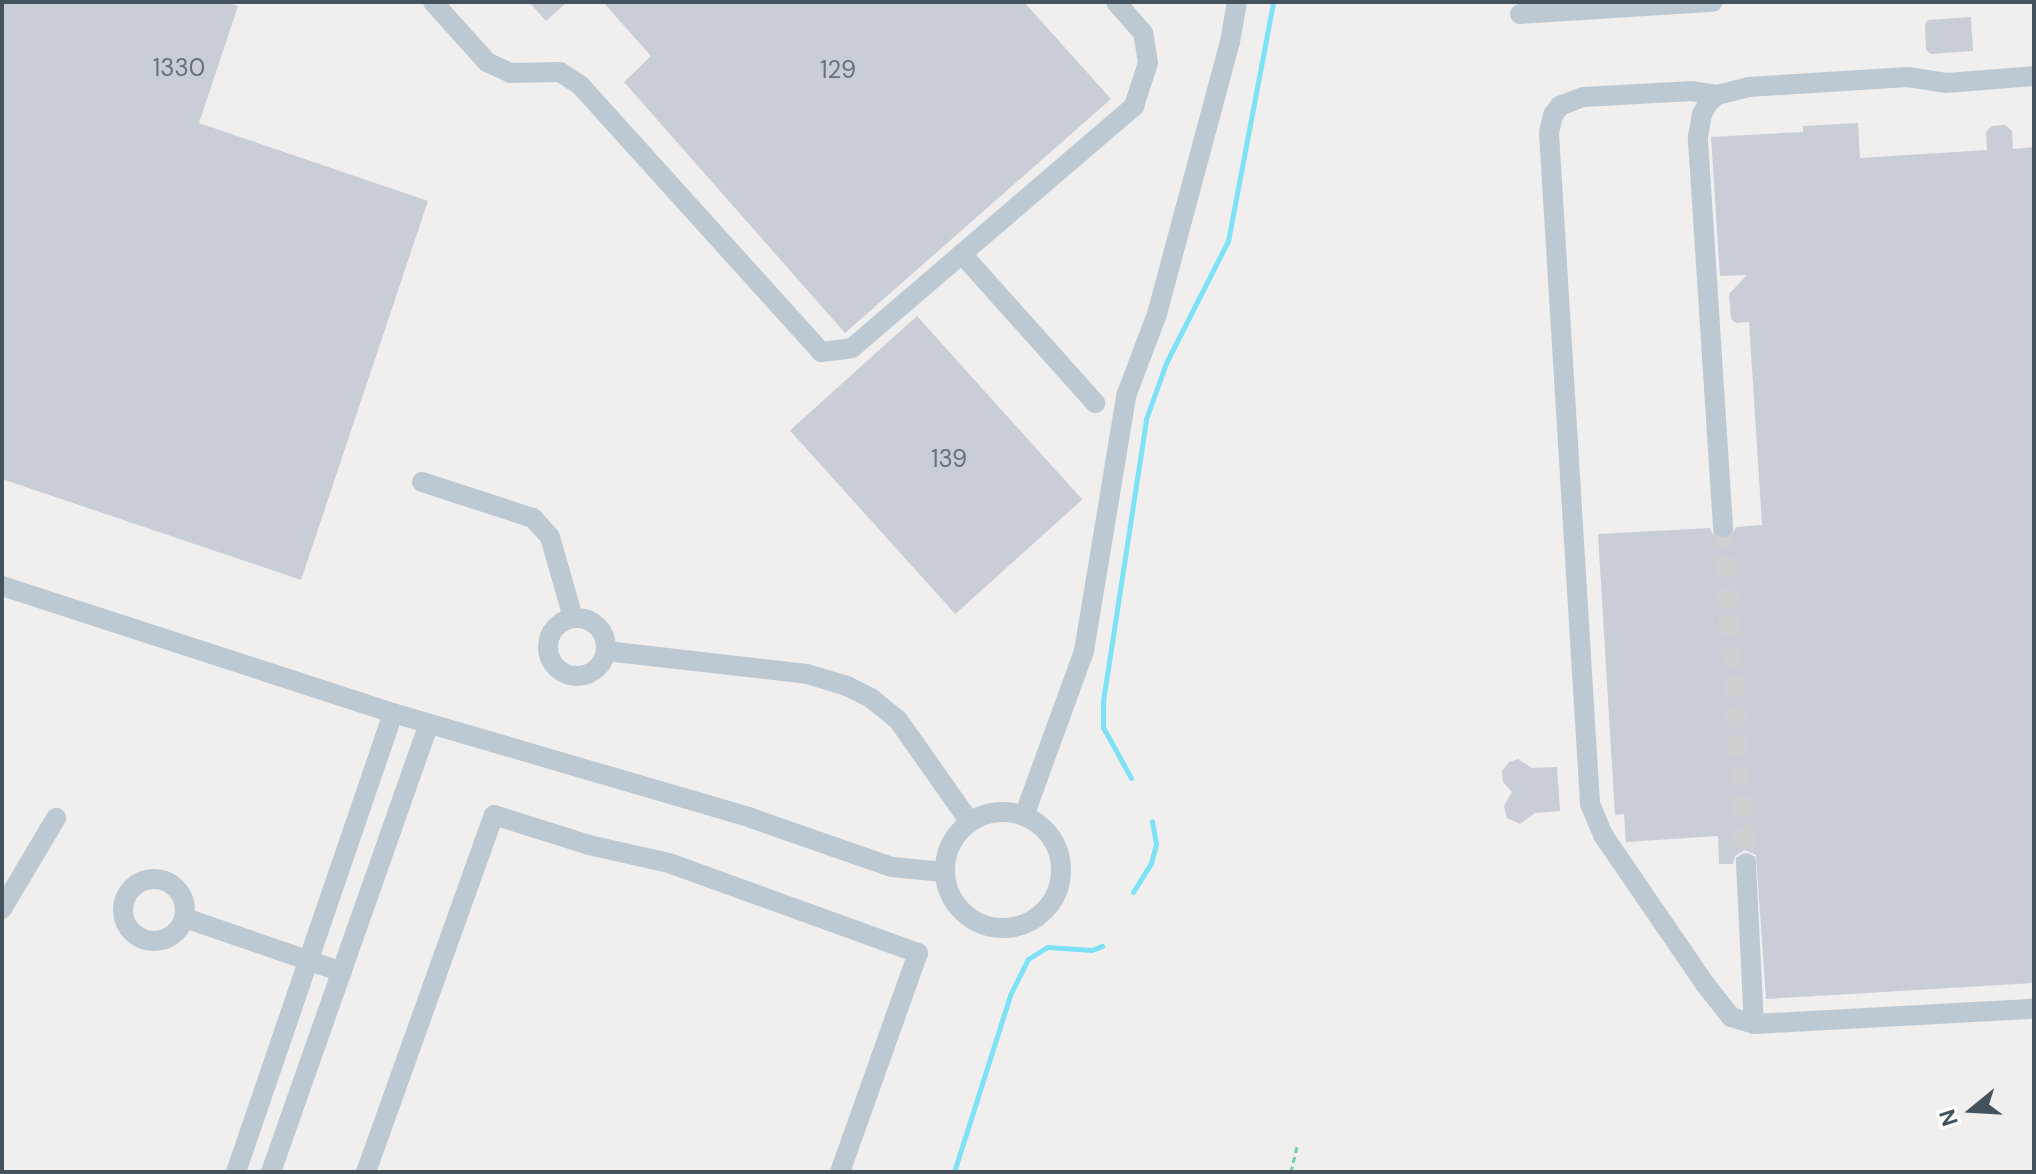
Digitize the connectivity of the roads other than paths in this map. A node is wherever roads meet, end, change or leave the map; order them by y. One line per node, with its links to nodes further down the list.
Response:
1 (433, 2): 8 (street)
2 (1116, 2): 8 (street)
3 (1237, 2): 17 (street)
4 (1713, 2): 5 (street)
5 (1520, 14)
6 (2034, 76): 7 (street)
7 (1717, 95): 11 (street); 27 (street)
8 (962, 254): 9 (street)
9 (1095, 403)
10 (422, 482): 13 (street)
11 (1723, 527)
12 (2, 586): 15 (street)
13 (573, 618): 14 (street); 14 (street)
14 (606, 651): 19 (street)
15 (393, 713): 16 (street); 24 (street)
16 (429, 724): 21 (street); 25 (street)
17 (1024, 816): 19 (street); 21 (street)
18 (56, 818): 22 (street)
19 (970, 822): 21 (street)
20 (1746, 863): 27 (street)
21 (944, 872)
22 (2, 909)
23 (185, 918): 24 (street)
24 (311, 961): 25 (street); 28 (street)
25 (342, 972): 29 (street)
26 (2034, 1009): 27 (street)
27 (1754, 1024)
28 (236, 1172)
29 (271, 1172)
30 (366, 1172): 31 (street)
31 (840, 1172)

